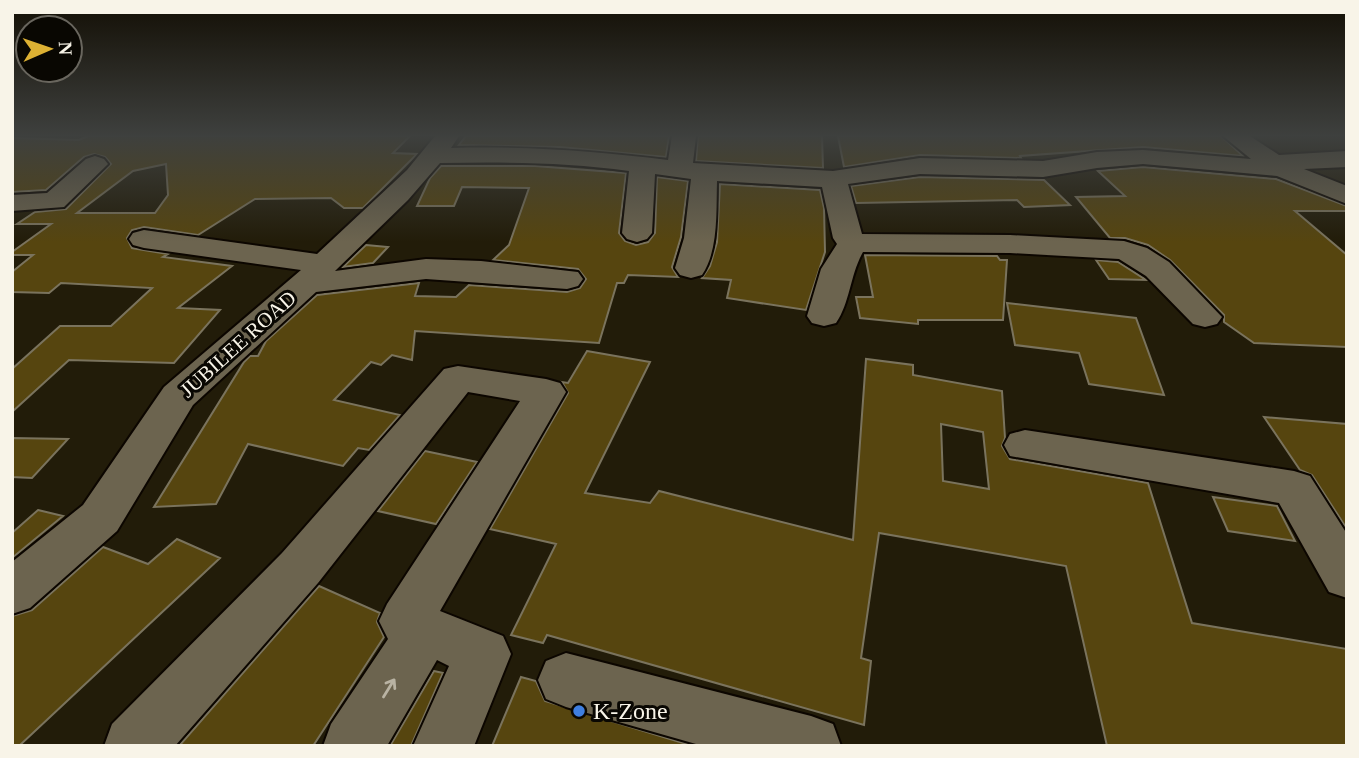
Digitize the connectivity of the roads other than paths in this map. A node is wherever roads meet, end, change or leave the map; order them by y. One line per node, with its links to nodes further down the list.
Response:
1 (87, 171): 10 (street)
2 (420, 171): 15 (street, JUBILEE ROAD)
3 (642, 171): 11 (street)
4 (692, 171): 14 (street)
5 (699, 171): 8 (street)
6 (879, 171): 8 (street)
7 (1290, 171): 9 (street)
8 (833, 179): 13 (street)
9 (1347, 196)
10 (12, 203)
11 (637, 233)
12 (144, 239): 15 (street)
13 (853, 243): 17 (street); 18 (street)
14 (691, 268)
15 (315, 273): 16 (street); 21 (street, JUBILEE ROAD)
16 (567, 279)
17 (824, 316)
18 (1205, 317)
19 (1025, 445): 20 (street)
20 (1347, 577)
21 (12, 592)
22 (406, 621): 24 (street); 25 (street, one-way to 22); 26 (street)
23 (566, 680): 27 (street)
24 (134, 746)
25 (353, 746)
26 (443, 746)
27 (811, 746)

